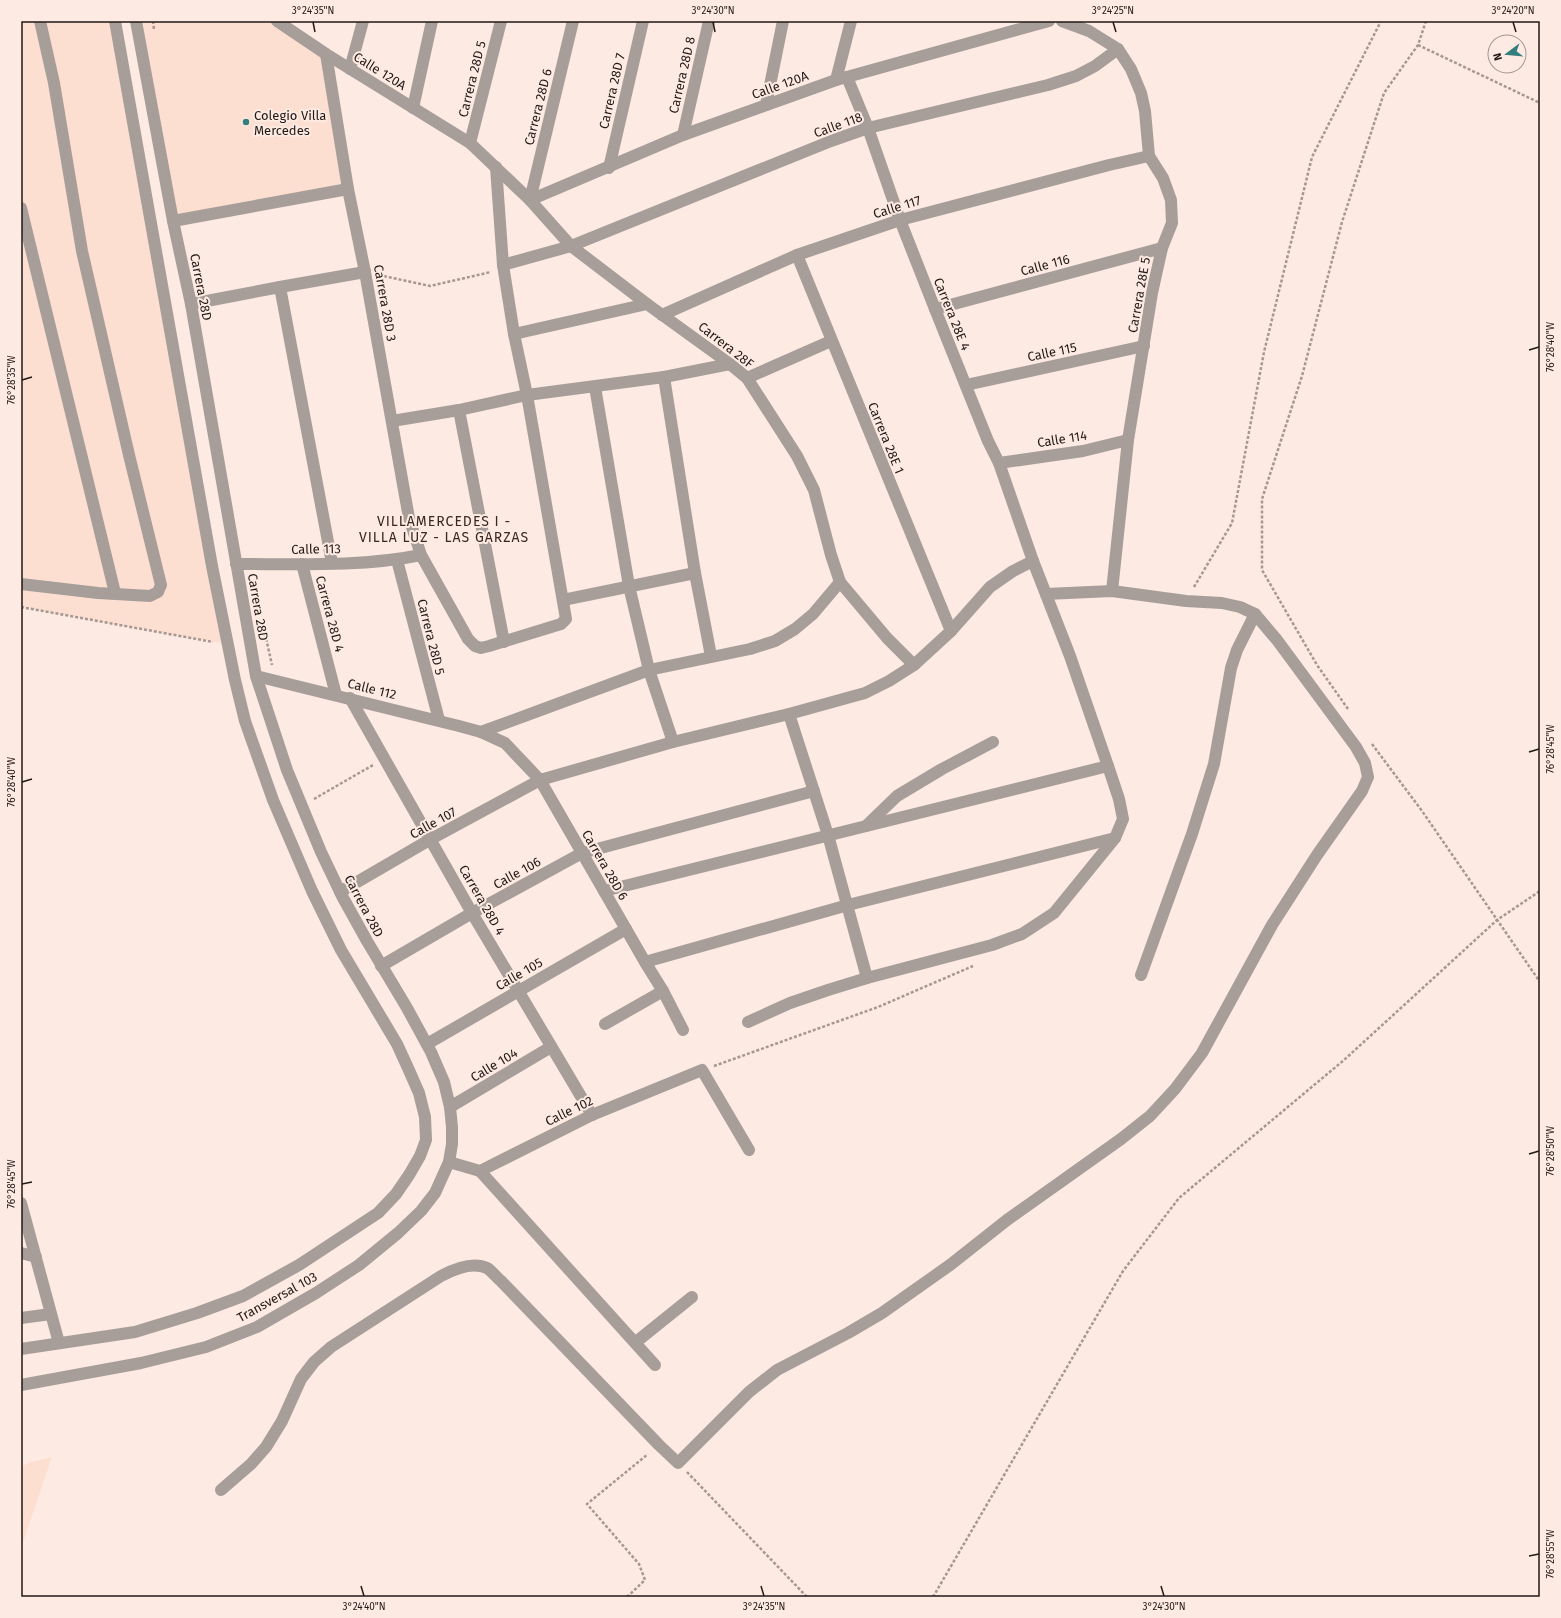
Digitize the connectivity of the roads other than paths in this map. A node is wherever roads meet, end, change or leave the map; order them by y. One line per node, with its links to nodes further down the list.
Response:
1 (40, 21): 67 (street)
2 (114, 21): 120 (street, Transversal 103)
3 (136, 21): 32 (street, Carrera 28D)
4 (277, 21): 15 (street, Calle 120A)
5 (363, 21): 18 (street)
6 (432, 21): 21 (street)
7 (501, 21): 24 (street, Carrera 28D 5)
8 (574, 21): 29 (street, Carrera 28D 6)
9 (643, 21): 27 (street, Carrera 28D 7)
10 (709, 21): 23 (street, Carrera 28D 8)
11 (783, 21): 20 (street)
12 (851, 21): 19 (street)
13 (1049, 21): 19 (street, Calle 120A)
14 (1062, 21): 16 (street, Carrera 28E 5)
15 (291, 26): 17 (street, Calle 120A)
16 (1118, 49): 22 (street, Calle 118); 25 (street, Carrera 28E 5)
17 (326, 54): 18 (street, Calle 120A); 28 (street, Carrera 28D 3)
18 (350, 69): 21 (street, Calle 120A)
19 (842, 78): 20 (street, Calle 120A); 22 (street, Carrera 28E 4)
20 (766, 105): 23 (street, Calle 120A)
21 (413, 108): 24 (street, Calle 120A)
22 (868, 128): 31 (street, Carrera 28E 4); 33 (street, Calle 118)
23 (683, 135): 27 (street, Calle 120A)
24 (470, 143): 26 (street, Carrera 28F)
25 (1149, 156): 31 (street, Calle 117); 34 (street, Carrera 28E 5)
26 (496, 167): 29 (street, Carrera 28F); 36 (street)
27 (609, 168): 29 (street, Calle 120A)
28 (348, 189): 32 (street); 37 (street, Carrera 28D 3)
29 (530, 200): 33 (street, Carrera 28F)
30 (21, 208): 67 (street)
31 (900, 220): 35 (street, Calle 117); 41 (street, Carrera 28E 4)
32 (173, 221): 39 (street, Carrera 28D)
33 (571, 246): 36 (street, Calle 118); 40 (street, Carrera 28F)
34 (1162, 248): 41 (street, Calle 116); 45 (street, Carrera 28E 5)
35 (797, 255): 42 (street, Calle 117); 44 (street, Carrera 28E 1)
36 (503, 265): 43 (street)
37 (365, 272): 38 (street); 53 (street, Carrera 28D 3)
38 (280, 287): 39 (street); 59 (street)
39 (191, 304): 60 (street, Carrera 28D)
40 (647, 304): 42 (street, Carrera 28F); 43 (street)
41 (935, 309): 49 (street, Carrera 28E 4)
42 (662, 315): 46 (street, Carrera 28F)
43 (514, 334): 51 (street)
44 (831, 341): 48 (street); 71 (street, Carrera 28E 1)
45 (1144, 346): 49 (street, Calle 115); 54 (street, Carrera 28E 5)
46 (730, 364): 47 (street); 48 (street, Carrera 28F)
47 (664, 377): 50 (street); 62 (street)
48 (747, 378): 63 (street, Carrera 28F)
49 (966, 385): 55 (street, Carrera 28E 4)
50 (595, 387): 51 (street); 65 (street)
51 (527, 395): 52 (street); 69 (street)
52 (459, 410): 53 (street); 72 (street)
53 (392, 421): 56 (street, Carrera 28D 3)
54 (1128, 440): 55 (street, Calle 114); 66 (street, Carrera 28E 5)
55 (999, 463): 58 (street, Carrera 28E 4)
56 (421, 555): 57 (street, Calle 113); 72 (street)
57 (397, 560): 59 (street, Calle 113); 80 (street, Carrera 28D 5)
58 (1033, 562): 68 (street, Carrera 28E 4); 71 (street, Calle 107)
59 (332, 563): 61 (street, Calle 113)
60 (236, 564): 61 (street, Calle 113); 76 (street, Carrera 28D)
61 (302, 564): 77 (street, Carrera 28D 4)
62 (695, 574): 65 (street); 73 (street)
63 (840, 582): 73 (street); 74 (street, Carrera 28F)
64 (21, 584): 67 (street)
65 (629, 586): 69 (street); 75 (street)
66 (1112, 591): 68 (street); 70 (street)
67 (115, 593)
68 (1046, 594): 84 (street, Carrera 28E 4)
69 (563, 600): 72 (street)
70 (1255, 614): 99 (street); 124 (street)
71 (951, 631): 74 (street, Calle 107)
72 (504, 642)
73 (711, 656): 75 (street)
74 (914, 665): 79 (street, Calle 107)
75 (649, 670): 81 (street); 82 (street)
76 (256, 676): 77 (street, Calle 112); 93 (street, Carrera 28D)
77 (336, 695): 78 (street, Calle 112)
78 (350, 698): 80 (street, Calle 112); 90 (street, Carrera 28D 4)
79 (789, 714): 82 (street, Calle 107); 86 (street)
80 (439, 720): 81 (street, Calle 112)
81 (482, 732): 85 (street, Carrera 28D 6)
82 (673, 742): 85 (street, Calle 107)
83 (993, 742): 87 (street)
84 (1108, 766): 87 (street); 89 (street, Carrera 28E 4)
85 (540, 780): 90 (street, Calle 107); 91 (street, Carrera 28D 6)
86 (814, 791): 88 (street); 91 (street, Calle 106)
87 (866, 826): 88 (street)
88 (828, 835): 92 (street); 94 (street)
89 (1115, 838): 94 (street); 100 (street, Carrera 28E 4)
90 (431, 839): 93 (street, Calle 107); 95 (street, Carrera 28D 4)
91 (582, 853): 92 (street, Carrera 28D 6); 95 (street, Calle 106)
92 (604, 891): 96 (street, Carrera 28D 6)
93 (340, 892): 98 (street, Carrera 28D)
94 (848, 904): 97 (street); 100 (street)
95 (472, 913): 98 (street, Calle 106); 101 (street, Carrera 28D 4)
96 (626, 929): 97 (street, Carrera 28D 6); 101 (street, Calle 105)
97 (645, 962): 102 (street, Carrera 28D 6)
98 (382, 966): 106 (street, Carrera 28D)
99 (1141, 975)
100 (867, 978): 103 (street, Carrera 28E 4)
101 (518, 991): 106 (street, Calle 105); 107 (street, Carrera 28D 4)
102 (664, 992): 104 (street); 105 (street, Carrera 28D 6)
103 (748, 1022)
104 (604, 1024)
105 (683, 1030)
106 (427, 1044): 108 (street, Carrera 28D)
107 (551, 1047): 108 (street, Calle 104); 109 (street, Carrera 28D 4)
108 (450, 1106): 111 (street, Carrera 28D)
109 (592, 1115): 110 (street, Calle 102); 112 (street, Calle 102)
110 (749, 1150)
111 (449, 1162): 112 (street); 123 (street, Transversal 103)
112 (480, 1171): 119 (street)
113 (21, 1203): 115 (street)
114 (21, 1253): 115 (street)
115 (36, 1257): 117 (street)
116 (692, 1296): 119 (street)
117 (51, 1314): 118 (street); 120 (street)
118 (21, 1318)
119 (636, 1342): 122 (street)
120 (59, 1343): 121 (street, Transversal 103)
121 (21, 1349)
122 (655, 1365)
123 (21, 1385)
124 (221, 1490)

